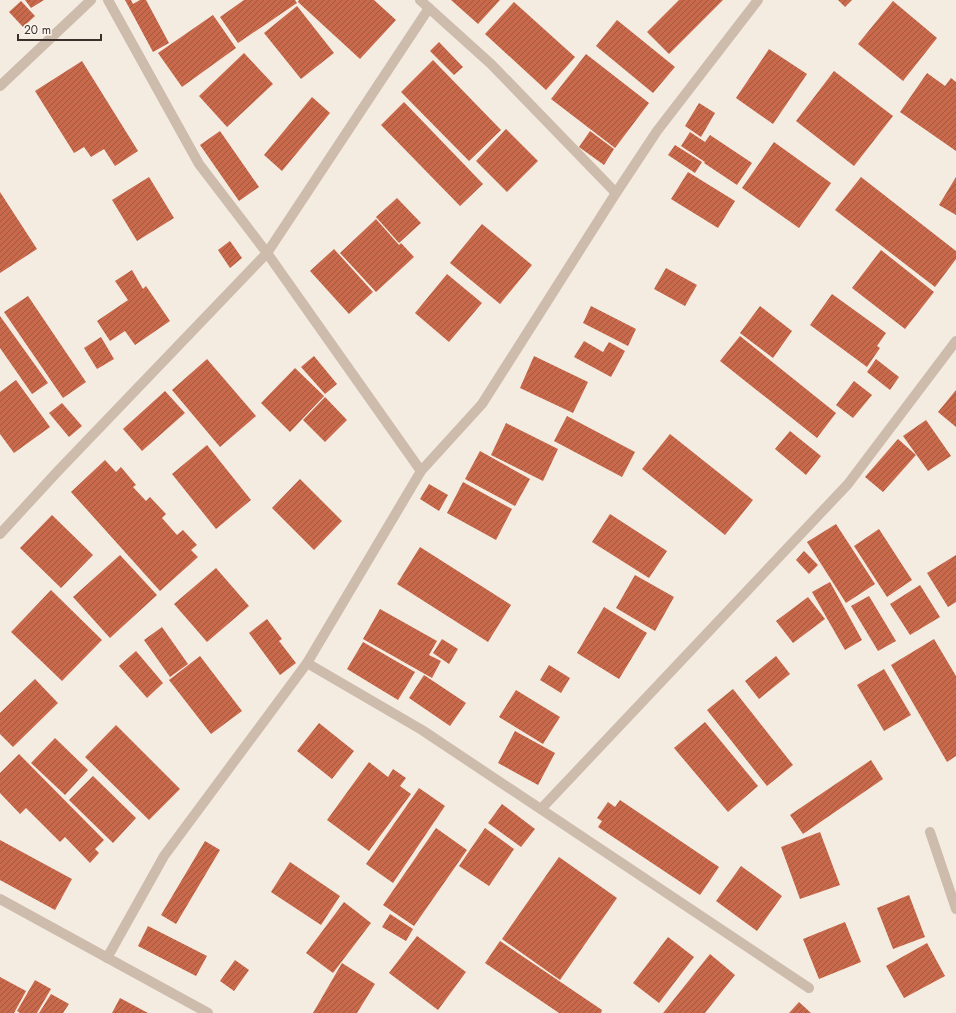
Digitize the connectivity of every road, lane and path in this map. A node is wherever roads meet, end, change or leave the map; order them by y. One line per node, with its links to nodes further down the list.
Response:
1 (91, 0): 6 (street)
2 (108, 0): 8 (street)
3 (420, 0): 5 (street)
4 (758, 0): 7 (street)
5 (428, 8): 7 (street); 8 (street)
6 (0, 86)
7 (616, 193): 10 (street)
8 (267, 253): 10 (street); 11 (street)
9 (956, 341): 13 (street)
10 (421, 471): 12 (street)
11 (0, 534)
12 (307, 663): 13 (street); 17 (street)
13 (541, 810): 18 (street)
14 (930, 832): 16 (street)
15 (0, 899): 17 (street)
16 (956, 909)
17 (106, 958): 19 (street)
18 (809, 988)
19 (208, 1013)

